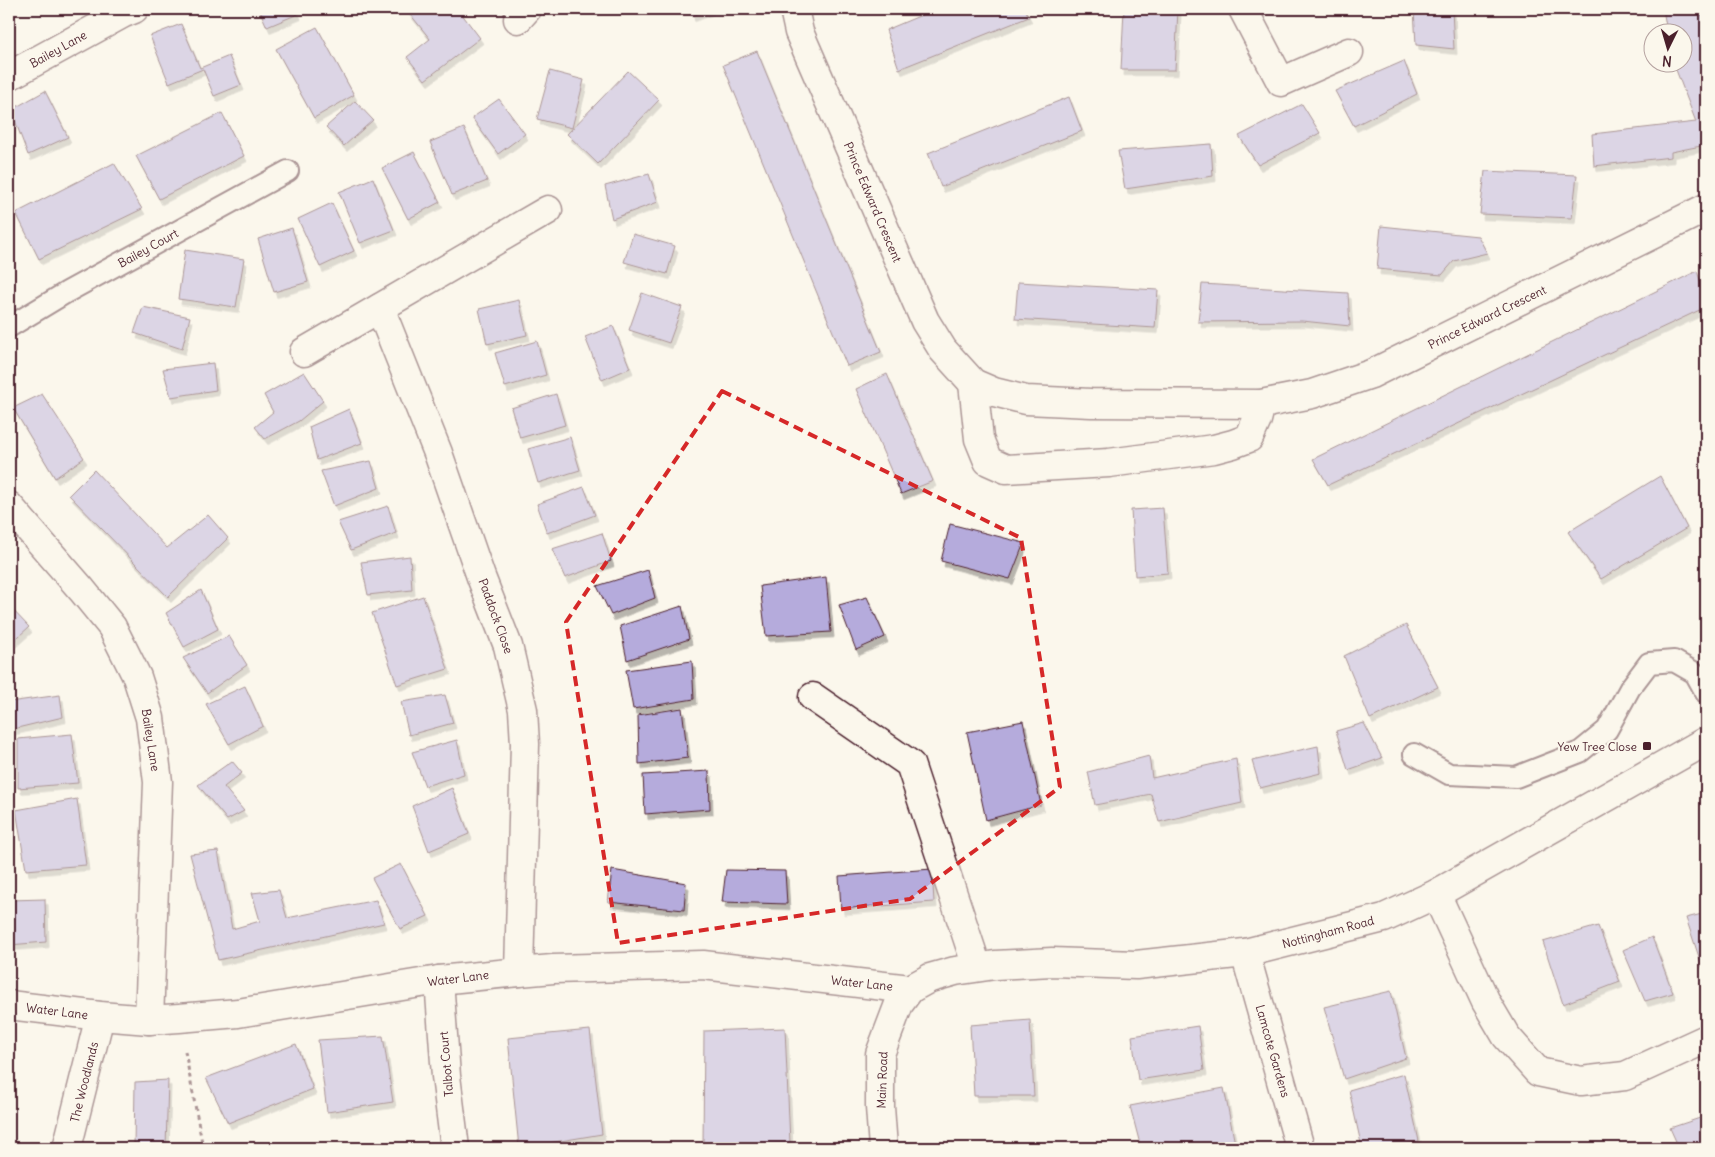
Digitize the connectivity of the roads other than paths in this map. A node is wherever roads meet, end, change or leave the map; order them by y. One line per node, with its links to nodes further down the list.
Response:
1 (134, 9): 5 (street, Bailey Lane)
2 (794, 9): 12 (street, Prince Edward Crescent)
3 (1242, 9): 4 (street)
4 (1350, 52)
5 (9, 76)
6 (288, 171): 10 (lane, Bailey Court)
7 (1706, 208): 13 (street, Prince Edward Crescent)
8 (548, 210): 9 (street)
9 (380, 308): 11 (street); 22 (street, Paddock Close)
10 (9, 327)
11 (304, 352)
12 (973, 383): 13 (street, Prince Edward Crescent); 13 (street)
13 (1261, 404)
14 (9, 506): 27 (street, Bailey Lane)
15 (1706, 694): 18 (lane)
16 (813, 697): 21 (street)
17 (1706, 740): 19 (street, Nottingham Road)
18 (1414, 754)
19 (1436, 894): 20 (street, Nottingham Road); 28 (street)
20 (1246, 953): 21 (street, Nottingham Road); 32 (street, Lamcote Gardens)
21 (978, 967): 24 (street, Nottingham Road)
22 (519, 972): 23 (street, Water Lane); 24 (street, Water Lane)
23 (439, 980): 27 (street, Water Lane); 30 (street, Talbot Court)
24 (910, 988): 31 (street, Main Road)
25 (9, 1005): 26 (street, Water Lane)
26 (100, 1016): 27 (street, Water Lane); 29 (street, The Woodlands)
27 (149, 1020)
28 (1706, 1039)
29 (67, 1148)
30 (455, 1148)
31 (883, 1148)
32 (1300, 1148)

